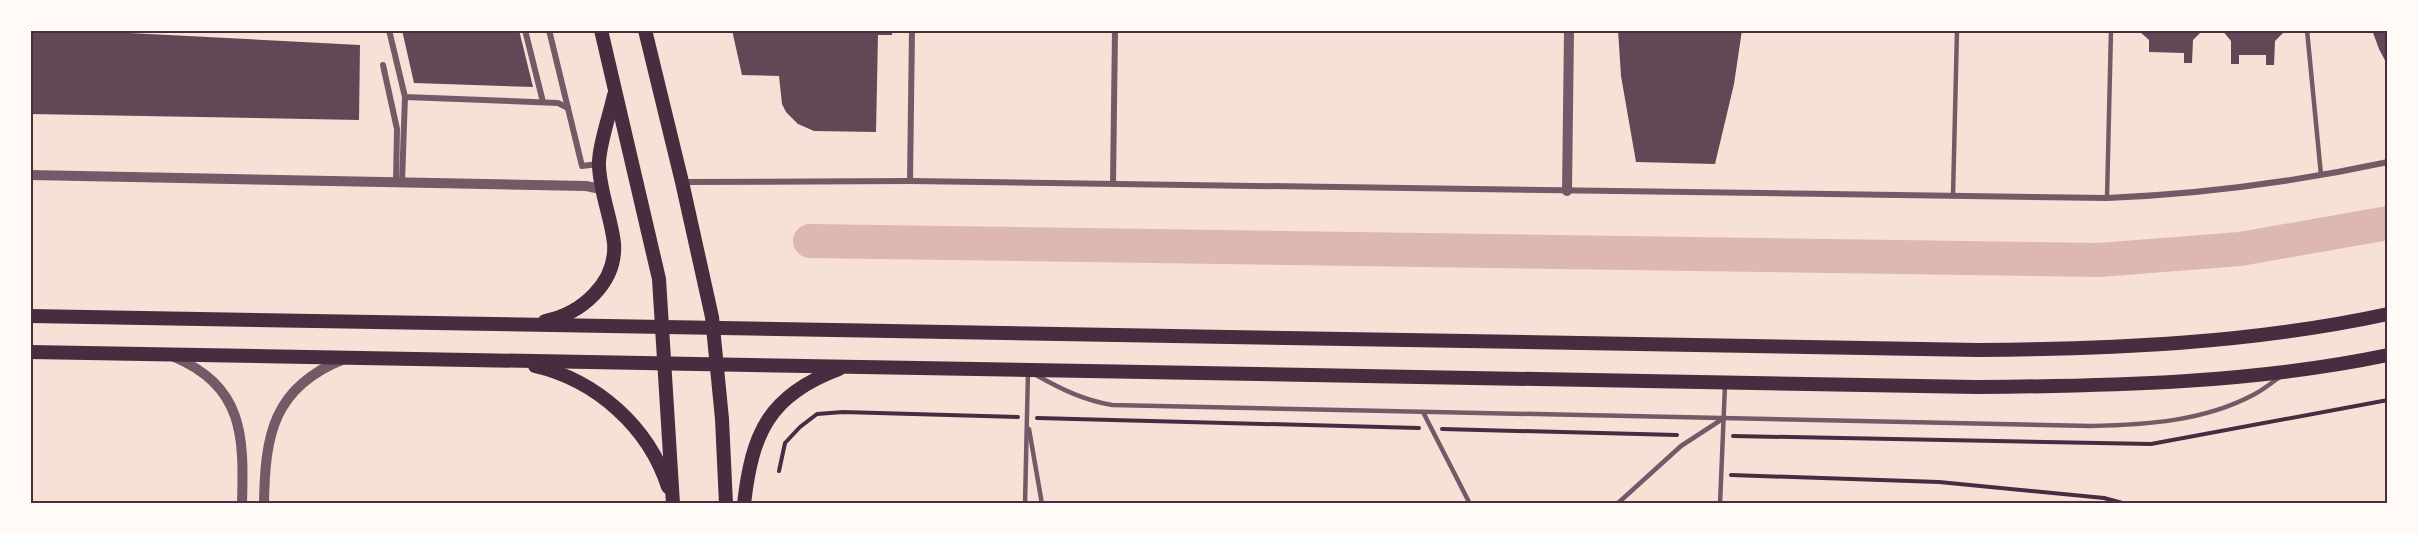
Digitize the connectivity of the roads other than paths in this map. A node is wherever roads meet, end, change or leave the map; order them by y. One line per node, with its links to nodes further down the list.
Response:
1 (389, 30): 14 (street)
2 (525, 30): 15 (street)
3 (549, 30): 16 (street)
4 (601, 30): 13 (main road)
5 (645, 30): 23 (main road)
6 (912, 30): 21 (street)
7 (1115, 30): 24 (street)
8 (1569, 30): 26 (street)
9 (1957, 30): 27 (lane)
10 (2111, 30): 28 (lane)
11 (2307, 30): 20 (lane)
12 (383, 65): 22 (street)
13 (615, 90): 18 (main road); 32 (main road)
14 (405, 97): 15 (street); 22 (street)
15 (543, 102): 16 (street)
16 (568, 108): 18 (street)
17 (2388, 162): 20 (street)
18 (599, 163): 25 (main road)
19 (30, 175): 22 (street)
20 (2321, 175): 28 (street)
21 (910, 181): 23 (street); 24 (street)
22 (399, 182): 25 (street)
23 (682, 182): 33 (main road)
24 (1113, 184): 26 (street)
25 (601, 189): 31 (main road)
26 (1567, 190): 27 (street)
27 (1953, 196): 28 (street)
28 (2108, 198)
29 (2388, 314): 33 (main road)
30 (30, 316): 31 (main road)
31 (526, 325): 32 (main road)
32 (663, 327): 33 (main road); 39 (main road)
33 (713, 329): 40 (main road)
34 (30, 352): 35 (main road)
35 (169, 354): 37 (main road); 48 (street)
36 (2388, 355): 43 (main road)
37 (348, 358): 38 (main road); 49 (street)
38 (513, 361): 39 (main road); 50 (main road)
39 (665, 363): 40 (main road); 50 (main road)
40 (717, 365): 41 (main road); 51 (main road)
41 (847, 366): 42 (main road); 52 (main road)
42 (1028, 370): 44 (main road); 45 (lane); 46 (lane)
43 (2290, 370): 44 (main road); 47 (lane)
44 (1725, 382): 47 (lane)
45 (1424, 412): 47 (lane); 55 (lane)
46 (1028, 417): 53 (lane); 54 (lane)
47 (1724, 418): 56 (lane); 57 (lane)
48 (243, 504)
49 (264, 504)
50 (673, 504)
51 (726, 504)
52 (744, 504)
53 (1025, 504)
54 (1042, 504)
55 (1470, 504)
56 (1617, 504)
57 (1720, 504)

